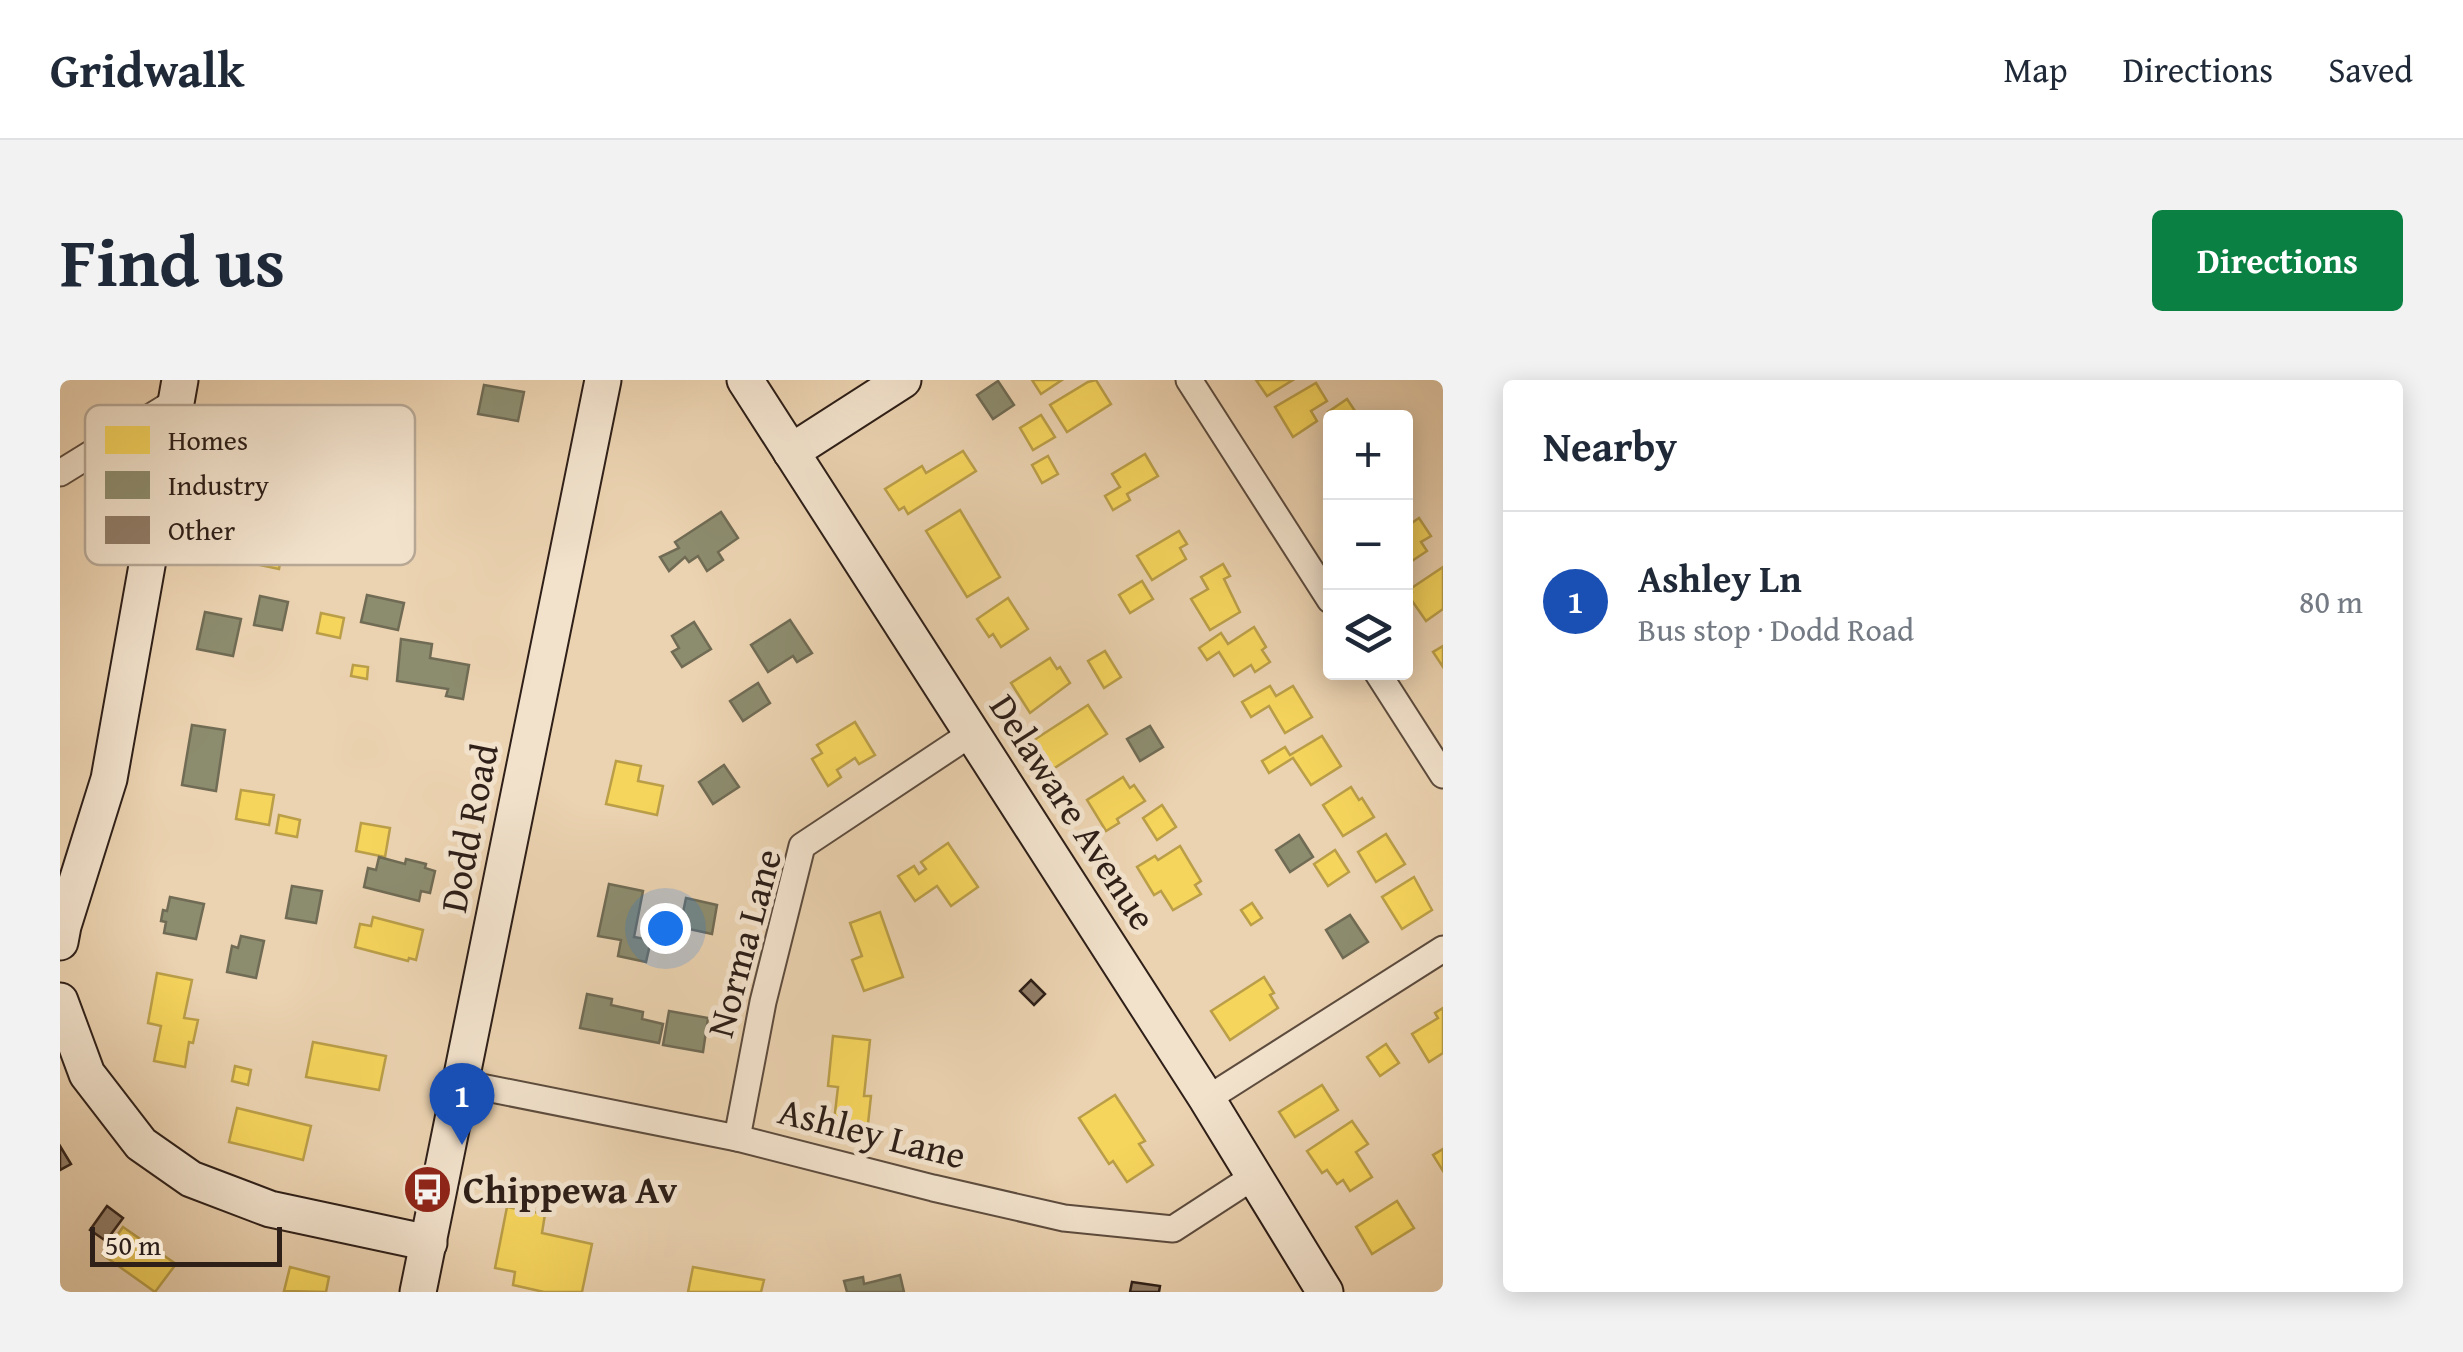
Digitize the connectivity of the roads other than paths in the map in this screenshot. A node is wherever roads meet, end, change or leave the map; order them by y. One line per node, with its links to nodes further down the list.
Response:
1 (603, 380): 18 (street, Dodd Road)
2 (745, 380): 7 (street, Delaware Avenue)
3 (903, 380): 7 (street)
4 (1189, 380): 11 (street)
5 (179, 390): 6 (street)
6 (157, 405)
7 (791, 452): 13 (street, Delaware Avenue)
8 (85, 456): 9 (street)
9 (60, 473)
10 (148, 565): 15 (street)
11 (1324, 590)
12 (1382, 680): 14 (street)
13 (972, 733): 19 (street, Delaware Avenue); 20 (street, Norma Lane)
14 (1443, 775)
15 (61, 932)
16 (1443, 949): 19 (street)
17 (60, 1001): 22 (street)
18 (460, 1083): 20 (street, Ashley Lane); 22 (street, Dodd Road)
19 (1208, 1099): 21 (street, Delaware Avenue)
20 (737, 1138): 21 (street, Ashley Lane)
21 (1253, 1176): 24 (street, Delaware Avenue)
22 (429, 1243): 23 (street, Dodd Road)
23 (418, 1292)
24 (1325, 1292)

